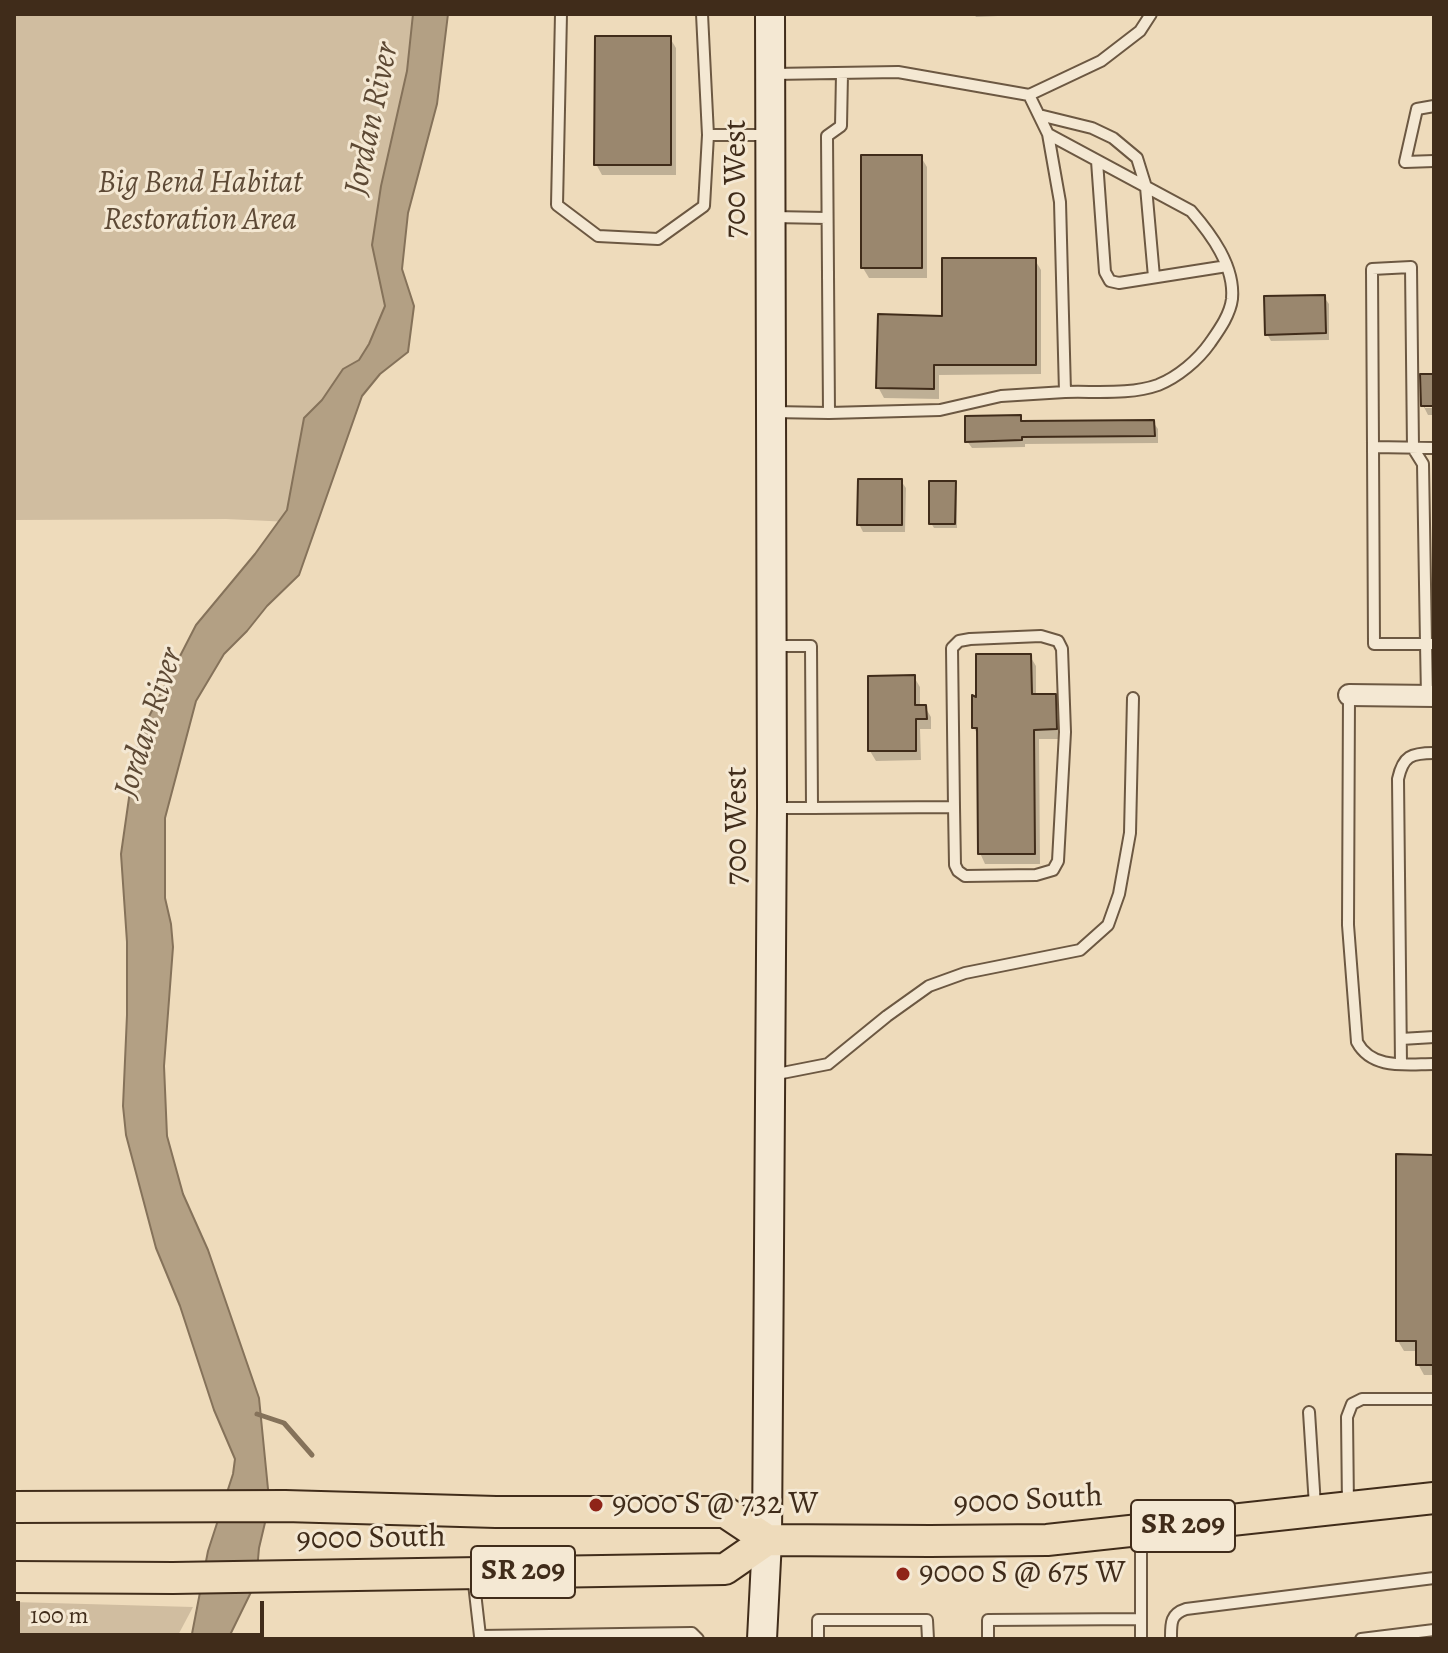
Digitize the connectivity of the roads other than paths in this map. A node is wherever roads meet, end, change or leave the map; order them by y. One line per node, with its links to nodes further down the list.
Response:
1 (561, 14): 11 (lane)
2 (702, 14): 11 (lane)
3 (770, 14): 5 (street, 700 West)
4 (1151, 14): 7 (lane)
5 (771, 73): 6 (lane); 12 (street, 700 West)
6 (842, 74): 7 (lane); 17 (lane)
7 (1029, 95): 9 (lane)
8 (1434, 106): 14 (lane)
9 (1039, 115): 10 (lane); 15 (lane)
10 (1048, 134): 13 (lane); 20 (lane)
11 (708, 135): 12 (lane)
12 (771, 135): 16 (street, 700 West)
13 (1097, 161): 15 (lane); 19 (lane)
14 (1434, 161)
15 (1146, 187): 18 (lane); 19 (lane)
16 (771, 217): 17 (lane); 21 (street, 700 West)
17 (827, 218): 22 (lane)
18 (1227, 266): 19 (lane); 20 (lane)
19 (1154, 277)
20 (1065, 392): 22 (lane)
21 (771, 412): 22 (lane); 27 (street, 700 West)
22 (829, 413)
23 (1373, 447): 24 (lane); 24 (lane); 26 (lane)
24 (1413, 448): 25 (lane); 26 (lane)
25 (1434, 448)
26 (1430, 644): 29 (lane)
27 (772, 646): 33 (street, 700 West); 34 (lane)
28 (1349, 695): 29 (street); 37 (lane)
29 (1431, 696)
30 (1133, 698): 39 (lane)
31 (1434, 753): 36 (lane)
32 (954, 807): 32 (lane); 34 (lane)
33 (772, 808): 34 (lane); 39 (street, 700 West)
34 (812, 808)
35 (1434, 1037): 36 (lane)
36 (1401, 1039): 37 (lane)
37 (1401, 1064): 38 (lane)
38 (1434, 1064)
39 (771, 1075): 47 (street, 700 West)
40 (1434, 1399): 44 (lane)
41 (1309, 1412): 45 (lane)
42 (1434, 1498): 44 (main road, 9000 South / SR 209)
43 (14, 1507): 47 (main road, 9000 South / SR 209)
44 (1348, 1508): 45 (main road, 9000 South / SR 209)
45 (1316, 1511): 46 (main road, 9000 South / SR 209)
46 (1141, 1531): 47 (main road, 9000 South / SR 209); 51 (lane)
47 (767, 1540): 48 (main road, 9000 South / SR 209); 60 (street, 700 West)
48 (473, 1573): 49 (main road, 9000 South / SR 209); 58 (lane)
49 (14, 1577)
50 (1434, 1578): 65 (lane)
51 (1141, 1619): 63 (lane); 64 (lane)
52 (1434, 1630): 66 (lane)
53 (587, 1636): 54 (lane); 58 (lane)
54 (614, 1636): 55 (lane)
55 (630, 1636): 56 (lane)
56 (649, 1636): 57 (lane)
57 (665, 1636): 59 (lane)
58 (480, 1638)
59 (698, 1639)
60 (762, 1639)
61 (818, 1639): 62 (lane)
62 (928, 1639)
63 (988, 1639)
64 (1141, 1639)
65 (1171, 1639)
66 (1361, 1639)

